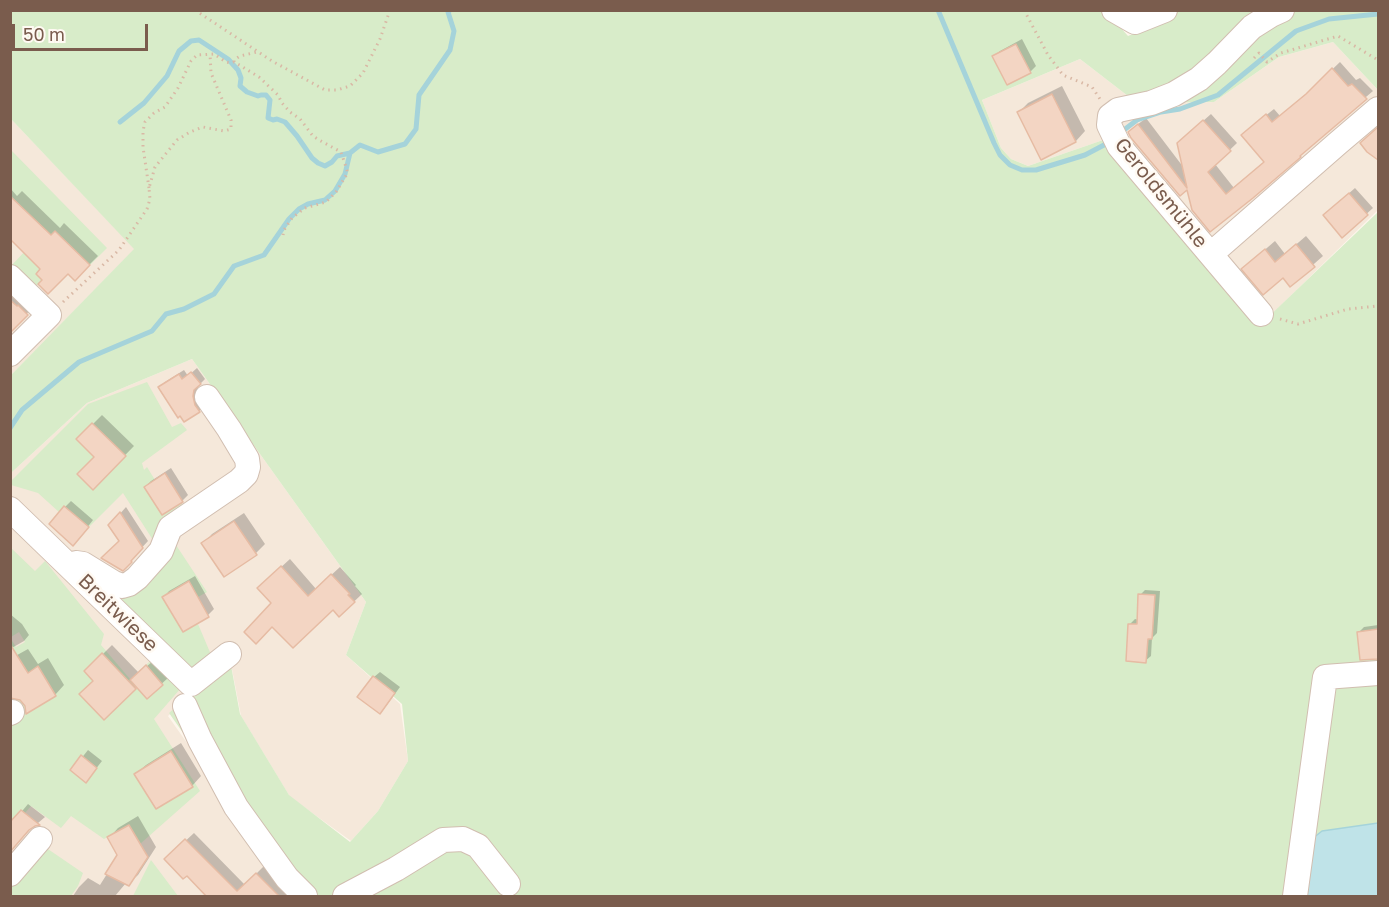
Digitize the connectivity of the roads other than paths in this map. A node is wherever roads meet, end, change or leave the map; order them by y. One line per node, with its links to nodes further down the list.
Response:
1 (1114, 10): 2 (street)
2 (1165, 10)
3 (1282, 10): 5 (street, Geroldsmühle)
4 (1378, 109): 5 (street)
5 (1211, 255): 7 (street, Geroldsmühle)
6 (10, 277): 8 (street)
7 (1261, 314)
8 (10, 354)
9 (207, 397): 11 (street)
10 (10, 509): 11 (street, Breitwiese)
11 (71, 567): 14 (street, Breitwiese)
12 (230, 654): 14 (street)
13 (1378, 673): 21 (street)
14 (188, 695): 15 (street); 19 (street)
15 (238, 832)
16 (40, 839): 17 (street)
17 (10, 874)
18 (508, 884): 20 (street)
19 (305, 897)
20 (345, 897)
21 (1295, 897)

